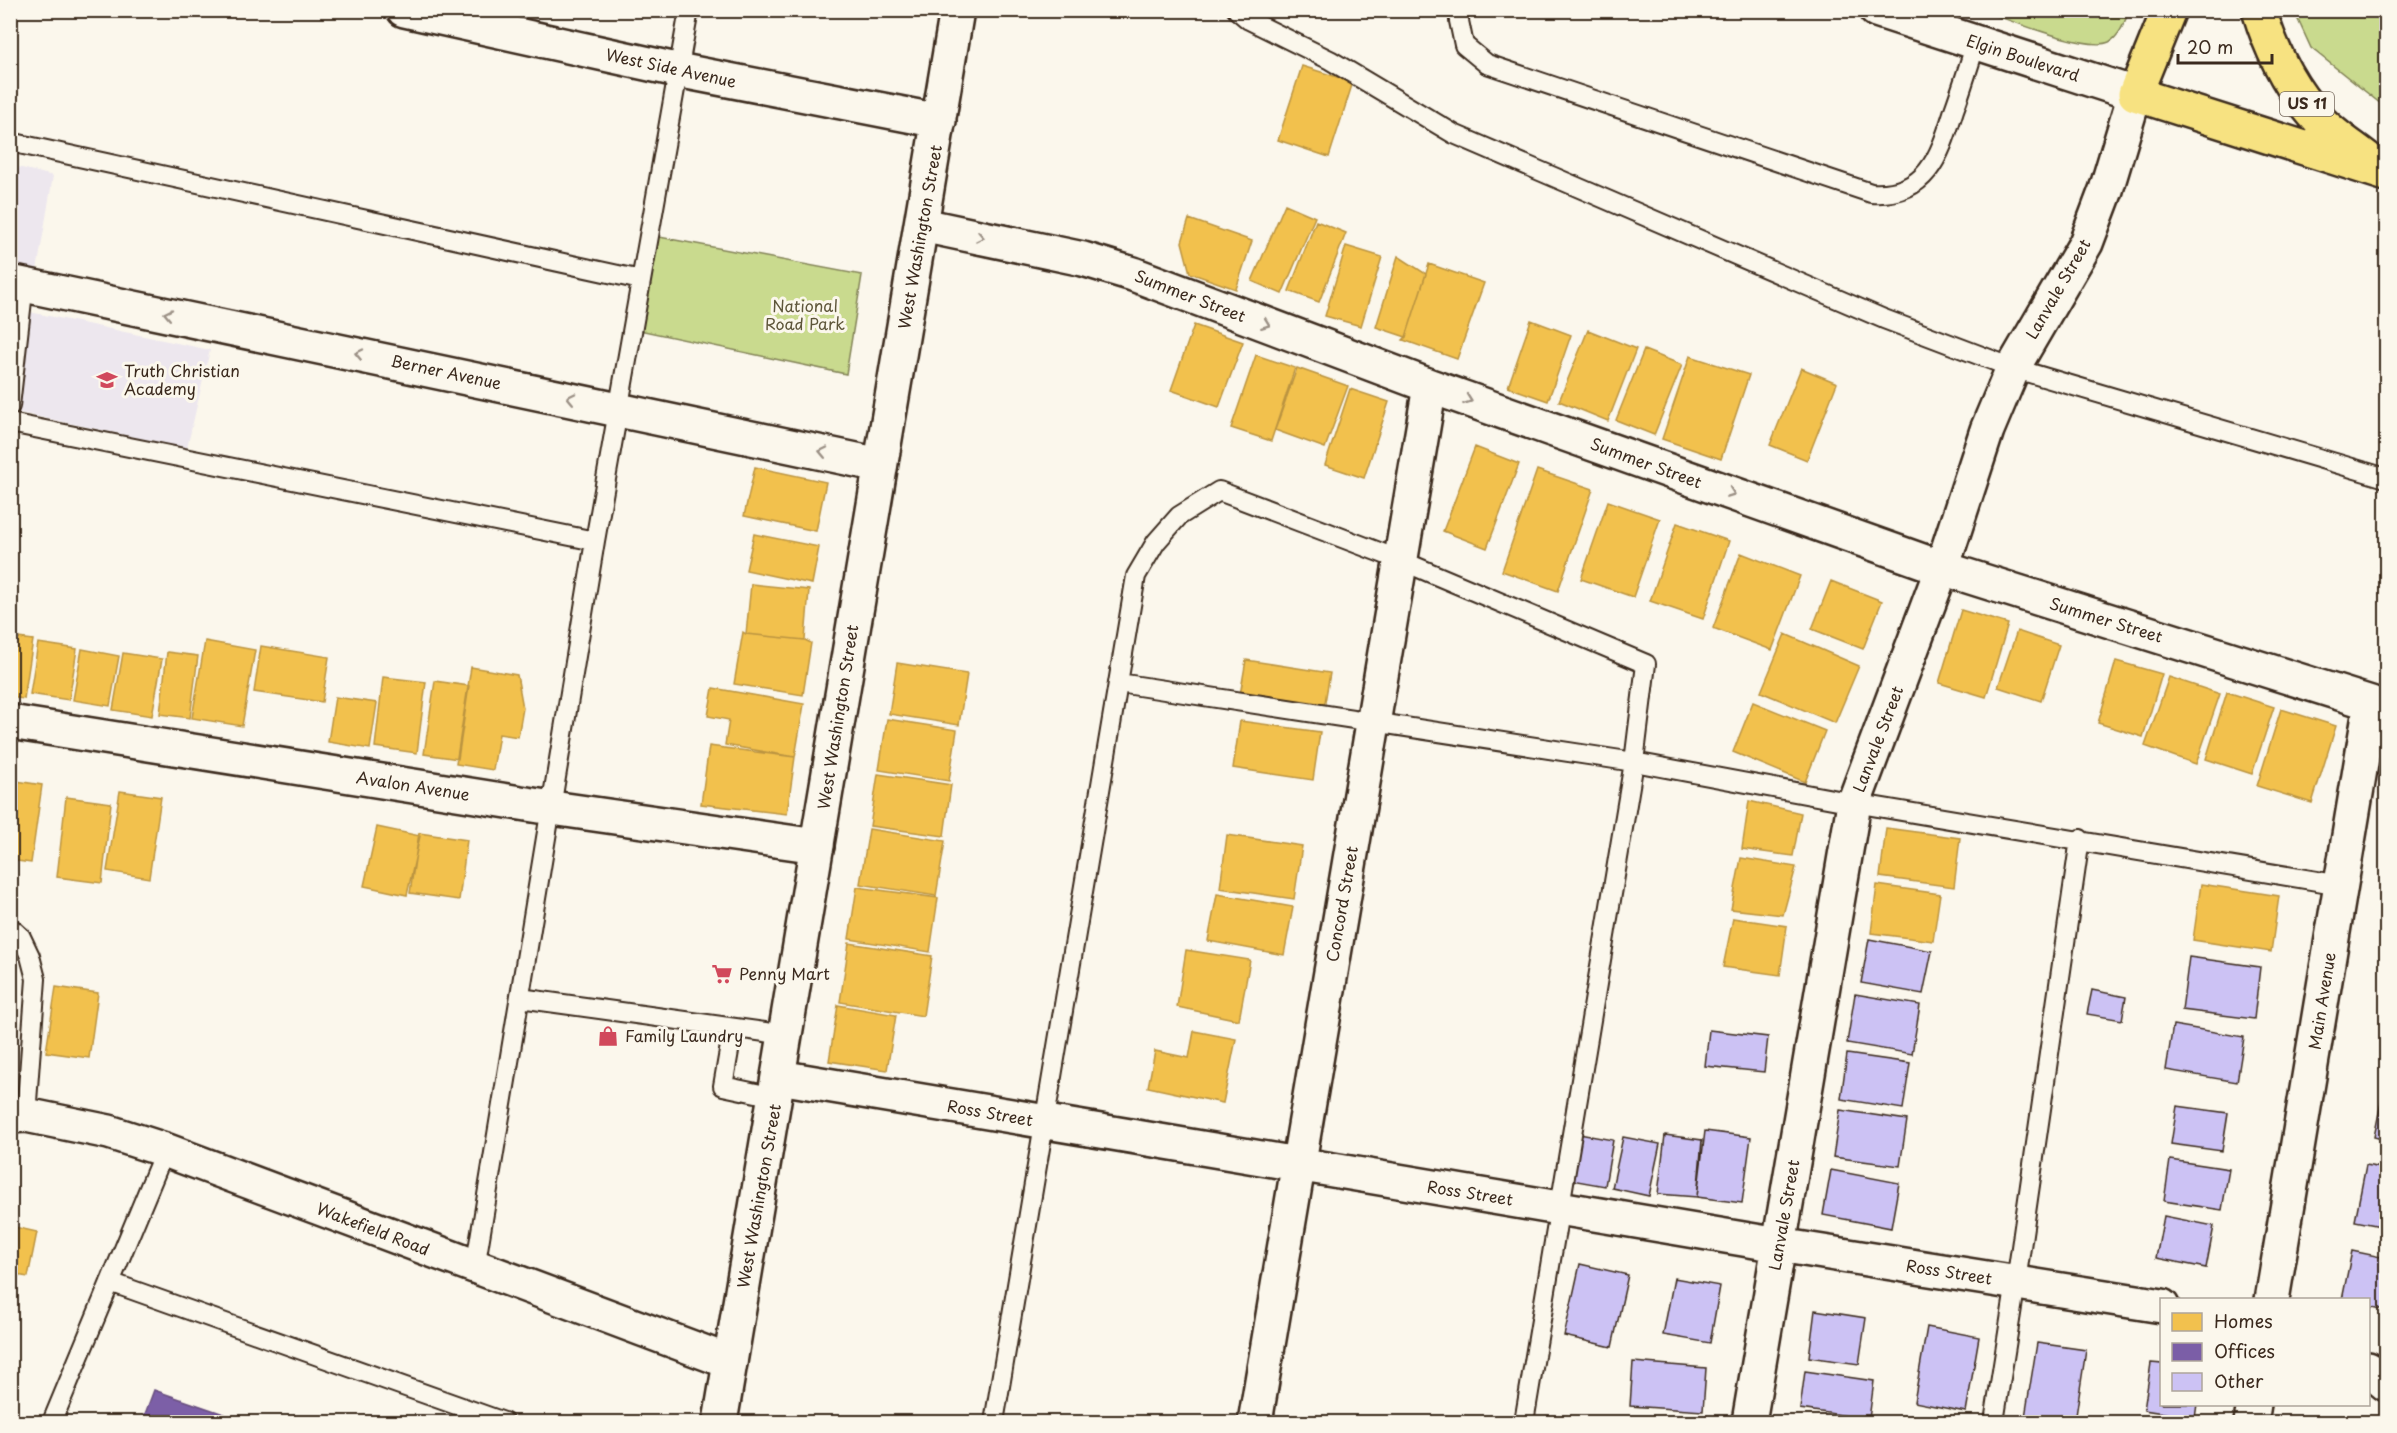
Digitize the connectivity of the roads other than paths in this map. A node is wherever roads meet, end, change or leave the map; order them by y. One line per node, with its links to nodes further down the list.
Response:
1 (404, 10): 10 (street, West Side Avenue)
2 (689, 10): 10 (lane)
3 (957, 10): 12 (street, West Washington Street)
4 (1237, 10): 18 (lane)
5 (1459, 10): 9 (lane)
6 (1876, 10): 9 (street, Elgin Boulevard)
7 (2169, 10): 11 (main road)
8 (2259, 10): 14 (main road, US 11)
9 (1976, 43): 11 (street, Elgin Boulevard)
10 (677, 70): 12 (street, West Side Avenue); 16 (lane)
11 (2135, 94): 14 (main road, US 11); 18 (street, Lanvale Street)
12 (939, 121): 15 (street, West Washington Street)
13 (10, 142): 16 (lane)
14 (2386, 174)
15 (922, 225): 19 (street, Summer Street, one-way to 19); 23 (street, West Washington Street)
16 (641, 280): 21 (lane)
17 (17, 283): 20 (lane); 21 (street, Berner Avenue, one-way to 17)
18 (2013, 368): 24 (lane); 27 (street, Lanvale Street)
19 (1430, 386): 26 (street, Concord Street); 27 (street, Summer Street, one-way to 27)
20 (10, 406)
21 (620, 408): 23 (street, Berner Avenue, one-way to 21); 25 (lane)
22 (10, 423): 25 (lane)
23 (880, 465): 36 (street, West Washington Street)
24 (2386, 478)
25 (595, 541): 34 (lane)
26 (1400, 560): 28 (lane); 30 (street, Concord Street); 32 (lane)
27 (1942, 568): 29 (street, Summer Street); 33 (street, Lanvale Street)
28 (1119, 683): 30 (lane); 44 (lane)
29 (2371, 703): 37 (street, Main Avenue)
30 (1374, 721): 32 (lane); 46 (street, Concord Street)
31 (10, 722): 34 (street, Avalon Avenue)
32 (1634, 762): 33 (lane); 47 (lane)
33 (1854, 803): 35 (lane); 48 (street, Lanvale Street)
34 (552, 808): 36 (street, Avalon Avenue); 39 (lane)
35 (2080, 839): 37 (lane); 51 (lane)
36 (817, 846): 41 (street, West Washington Street)
37 (2341, 885): 52 (street, Main Avenue)
38 (10, 927): 43 (lane)
39 (520, 998): 40 (lane); 49 (lane)
40 (733, 1028): 41 (lane); 42 (lane)
41 (786, 1035): 42 (street, West Washington Street)
42 (777, 1087): 44 (street, Ross Street); 54 (street, West Washington Street)
43 (18, 1116): 45 (street, Wakefield Road)
44 (1045, 1122): 46 (street, Ross Street); 61 (lane)
45 (165, 1150): 49 (street, Wakefield Road); 50 (lane)
46 (1299, 1164): 47 (street, Ross Street); 62 (street, Concord Street)
47 (1561, 1208): 48 (street, Ross Street); 63 (lane)
48 (1779, 1245): 51 (street, Ross Street); 64 (street, Lanvale Street)
49 (475, 1268): 54 (street, Wakefield Road)
50 (110, 1282): 58 (lane); 59 (lane)
51 (2016, 1282): 53 (street, Ross Street); 65 (lane)
52 (2272, 1298)
53 (2160, 1306)
54 (730, 1362): 60 (street, West Washington Street)
55 (2370, 1371): 56 (street)
56 (2386, 1384)
57 (2254, 1406): 66 (street)
58 (52, 1422)
59 (504, 1422)
60 (720, 1422)
61 (994, 1422)
62 (1255, 1422)
63 (1524, 1422)
64 (1749, 1422)
65 (1994, 1422)
66 (2251, 1422)

